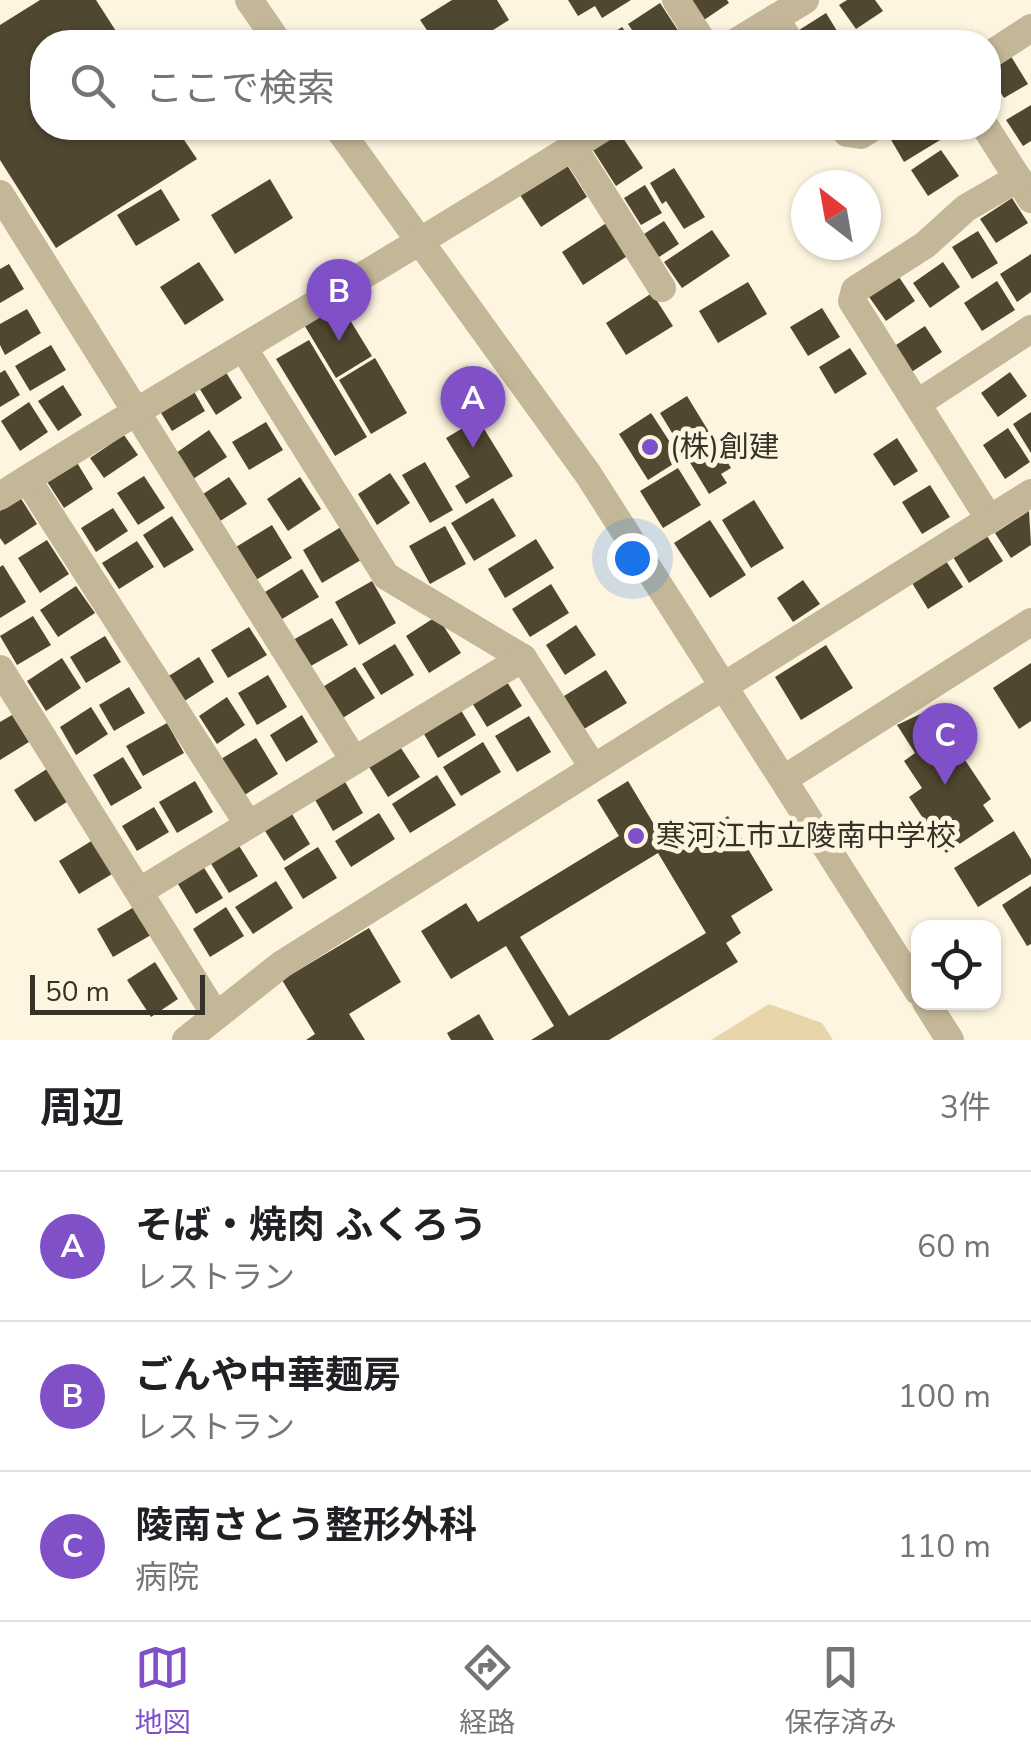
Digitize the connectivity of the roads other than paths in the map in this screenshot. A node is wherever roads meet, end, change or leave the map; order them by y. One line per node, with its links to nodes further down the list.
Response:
1 (249, 0): 5 (street)
2 (676, 0): 6 (street)
3 (805, 0): 7 (street)
4 (1031, 28): 8 (street)
5 (270, 30)
6 (695, 30)
7 (782, 30)
8 (1001, 48)
9 (347, 140): 15 (street)
10 (583, 140): 12 (street)
11 (994, 140): 13 (street)
12 (572, 147): 15 (street); 16 (street)
13 (1024, 188): 19 (street)
14 (0, 194): 20 (street)
15 (420, 242): 18 (street); 28 (street)
16 (662, 288)
17 (1031, 329): 19 (street)
18 (244, 350): 20 (street); 26 (street)
19 (918, 403): 24 (street)
20 (135, 410): 21 (street); 29 (street)
21 (27, 479): 23 (street); 32 (street)
22 (1031, 494): 24 (street)
23 (0, 496)
24 (990, 520): 28 (street)
25 (1031, 622): 31 (street)
26 (523, 658): 29 (street); 30 (street)
27 (0, 669): 33 (street)
28 (724, 687): 30 (street); 31 (street)
29 (354, 760): 32 (street)
30 (593, 767): 36 (street)
31 (784, 780): 34 (street)
32 (248, 824): 33 (street)
33 (140, 892): 36 (street)
34 (911, 980)
35 (931, 1010): 38 (street)
36 (216, 1016): 37 (street)
37 (186, 1040)
38 (950, 1040)

